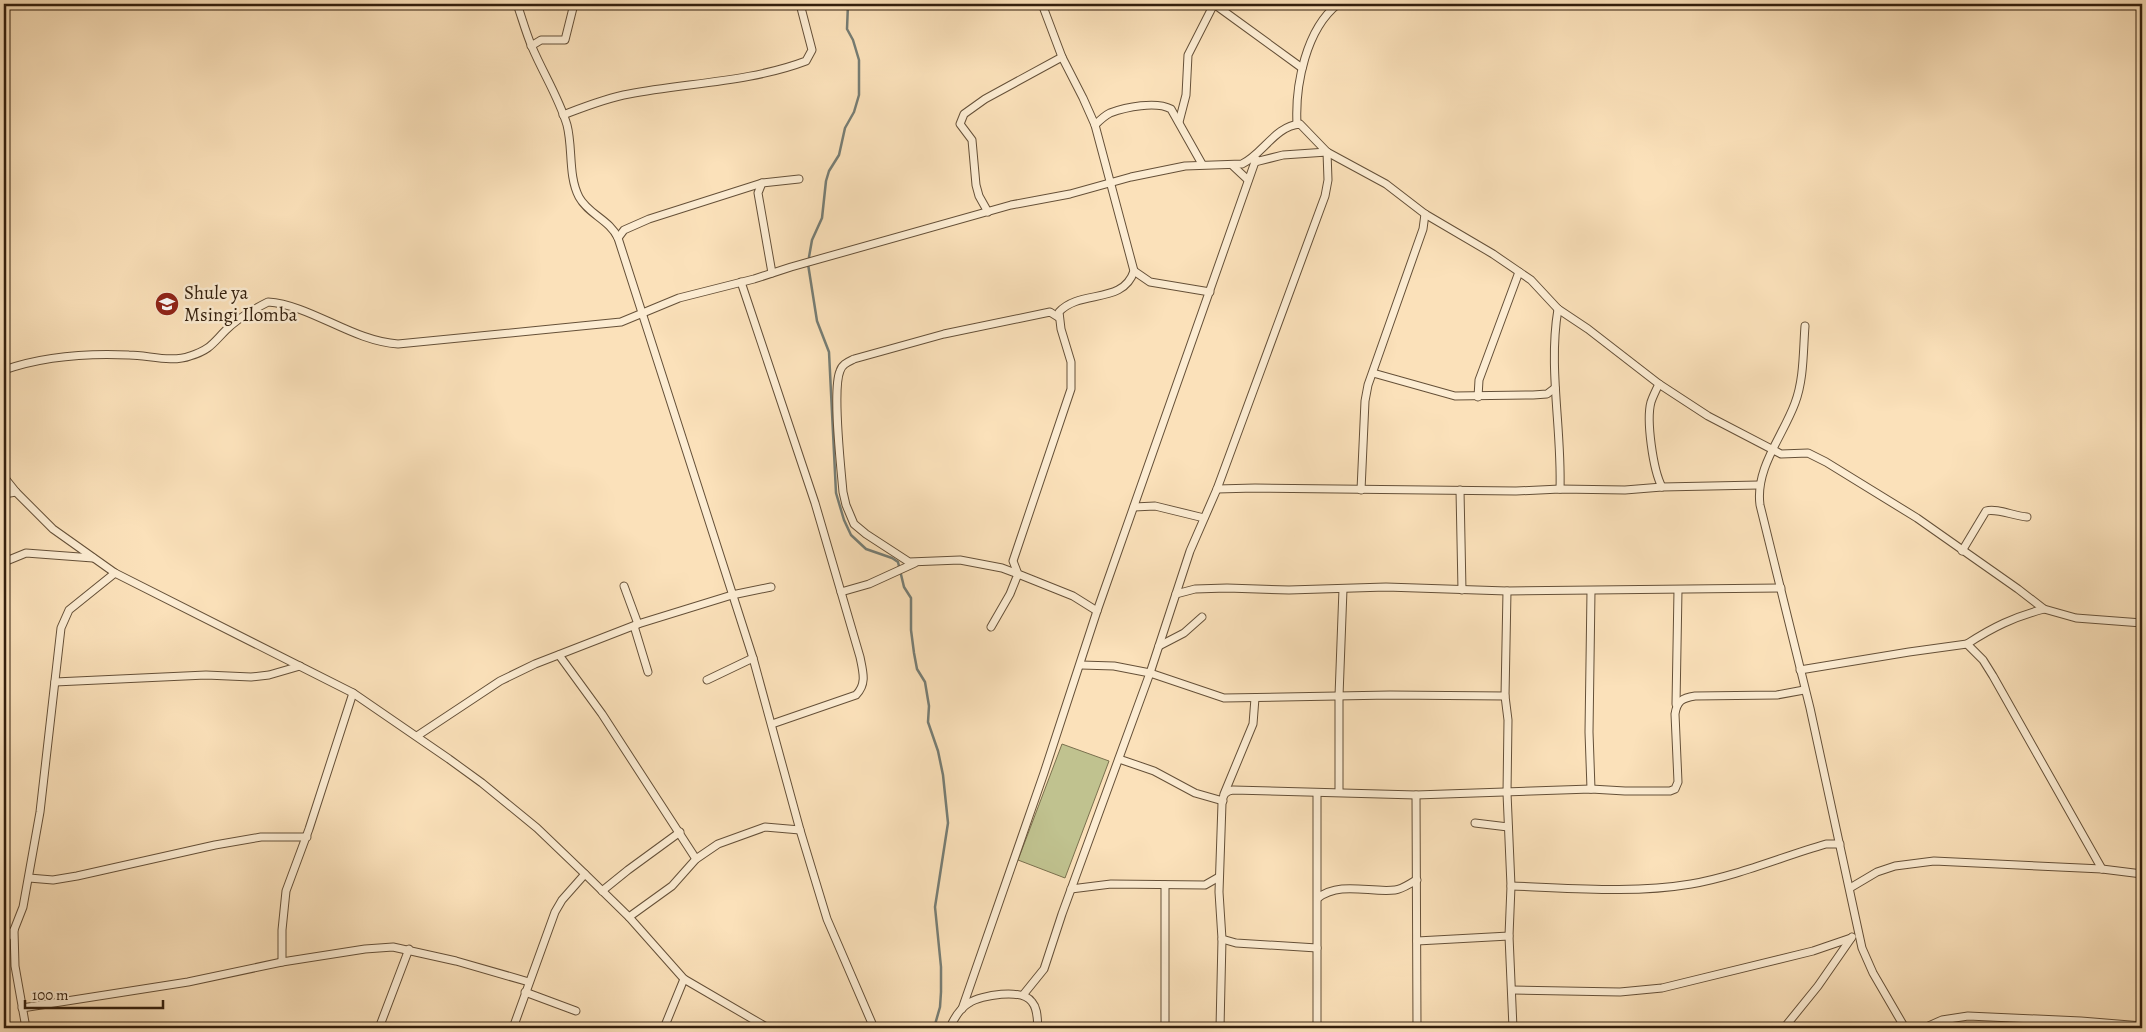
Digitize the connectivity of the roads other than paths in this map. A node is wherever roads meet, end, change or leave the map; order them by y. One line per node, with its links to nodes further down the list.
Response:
1 (517, 4): 7 (street)
2 (574, 4): 7 (street)
3 (800, 4): 10 (street)
4 (1042, 4): 8 (street)
5 (1214, 4): 9 (street); 11 (street)
6 (1338, 4): 9 (street)
7 (531, 46): 10 (street)
8 (1062, 57): 13 (street); 23 (street)
9 (1302, 68): 12 (street)
10 (563, 115): 25 (street)
11 (1179, 122): 13 (street); 17 (street)
12 (1297, 124): 14 (street); 15 (street)
13 (1095, 126): 22 (street)
14 (1257, 152): 16 (street); 18 (street)
15 (1327, 152): 16 (street); 24 (street); 44 (street)
16 (1255, 162): 20 (street)
17 (1202, 164): 18 (street); 22 (street)
18 (1232, 165): 20 (street)
19 (799, 179): 21 (street)
20 (1248, 180): 30 (street)
21 (762, 183): 25 (street); 28 (street)
22 (1111, 184): 23 (street); 26 (street)
23 (988, 212): 28 (street)
24 (1425, 214): 27 (street); 36 (street)
25 (618, 238): 32 (street)
26 (1134, 271): 30 (street); 33 (street)
27 (1519, 272): 31 (street); 39 (street)
28 (772, 273): 29 (street)
29 (741, 282): 32 (street); 67 (street)
30 (1210, 292): 50 (street)
31 (1558, 310): 37 (street); 38 (street)
32 (642, 313): 35 (street); 69 (street)
33 (1058, 317): 56 (street); 58 (street)
34 (1805, 326): 40 (street)
35 (4, 370)
36 (1373, 373): 39 (street); 46 (street)
37 (1659, 384): 40 (street); 43 (street)
38 (1555, 388): 39 (street); 45 (street)
39 (1478, 397)
40 (1773, 450): 42 (street); 53 (street)
41 (4, 477): 48 (street)
42 (1759, 485): 43 (street); 61 (street)
43 (1662, 487): 45 (street)
44 (1217, 489): 46 (street); 52 (street)
45 (1560, 489): 47 (street)
46 (1361, 490): 47 (street)
47 (1460, 490): 63 (street)
48 (16, 492): 49 (street); 54 (street)
49 (4, 494)
50 (1134, 506): 52 (street); 71 (street)
51 (2027, 517): 53 (street)
52 (1204, 518): 68 (street)
53 (1962, 551): 70 (street)
54 (95, 558): 55 (street); 57 (street)
55 (4, 562)
56 (915, 563): 58 (street); 67 (street)
57 (114, 573): 81 (street); 86 (street)
58 (1018, 574): 71 (street); 75 (street)
59 (624, 586): 74 (street)
60 (771, 587): 69 (street)
61 (1781, 588): 64 (street); 82 (street)
62 (1343, 589): 63 (street); 68 (street); 89 (street)
63 (1462, 590): 65 (street)
64 (1678, 590): 66 (street); 92 (street)
65 (1507, 591): 66 (street); 90 (street)
66 (1591, 591): 96 (street)
67 (841, 592): 93 (street)
68 (1176, 594): 77 (street)
69 (732, 595): 74 (street); 79 (street)
70 (2044, 609): 73 (street); 76 (street)
71 (1097, 611): 80 (street)
72 (1202, 616): 77 (street)
73 (2142, 623)
74 (636, 625): 78 (street); 83 (street)
75 (991, 627)
76 (1967, 644): 82 (street); 109 (street)
77 (1159, 646): 84 (street)
78 (559, 655): 94 (street); 105 (street)
79 (753, 658): 85 (street); 93 (street)
80 (1081, 665): 84 (street); 140 (street)
81 (300, 666): 86 (street); 88 (street)
82 (1800, 670): 87 (street)
83 (648, 672)
84 (1150, 673): 91 (street); 95 (street)
85 (708, 680)
86 (55, 682): 113 (street)
87 (1804, 690): 92 (street); 107 (street)
88 (353, 693): 94 (street); 106 (street)
89 (1339, 696): 90 (street); 91 (street); 97 (street)
90 (1506, 696): 99 (street)
91 (1255, 698): 101 (street)
92 (1676, 704): 96 (street)
93 (772, 724): 104 (street)
94 (417, 736): 110 (street)
95 (1119, 759): 101 (street); 119 (street)
96 (1591, 788): 99 (street)
97 (1339, 792): 98 (street); 100 (street)
98 (1316, 793): 101 (street); 122 (street)
99 (1507, 793): 100 (street); 103 (street)
100 (1416, 795): 114 (street)
101 (1223, 798): 112 (street)
102 (1475, 823): 103 (street)
103 (1508, 827): 117 (street)
104 (800, 830): 108 (street); 148 (street)
105 (680, 832): 108 (street); 120 (street)
106 (307, 836): 113 (street); 133 (street)
107 (1840, 844): 117 (street); 118 (street)
108 (696, 859): 123 (street)
109 (2102, 869): 111 (street); 118 (street)
110 (585, 874): 120 (street); 135 (street)
111 (2142, 874)
112 (1219, 877): 116 (street); 121 (street)
113 (29, 878): 124 (street)
114 (1417, 880): 122 (street); 130 (street)
115 (1165, 885): 116 (street); 119 (street); 151 (street)
116 (1205, 885): 121 (street)
117 (1511, 886): 126 (street)
118 (1850, 888): 125 (street)
119 (1071, 889): 138 (street)
120 (602, 891): 123 (street)
121 (1219, 892): 128 (street)
122 (1318, 898): 131 (street)
123 (629, 917): 134 (street)
124 (14, 930): 129 (street); 139 (street)
125 (1859, 934): 127 (street); 157 (street)
126 (1509, 936): 130 (street); 136 (street)
127 (1851, 938): 136 (street); 156 (street)
128 (1222, 939): 131 (street); 152 (street)
129 (4, 941)
130 (1417, 941): 154 (street)
131 (1317, 948): 153 (street)
132 (409, 949): 133 (street); 135 (street); 144 (street)
133 (282, 962): 139 (street)
134 (684, 979): 146 (street); 147 (street)
135 (528, 982): 137 (street)
136 (1512, 990): 155 (street)
137 (525, 992): 141 (street); 145 (street)
138 (1023, 995): 140 (street); 150 (street)
139 (22, 1008): 143 (street)
140 (962, 1009): 149 (street)
141 (576, 1011)
142 (2142, 1026): 158 (street)
143 (26, 1028)
144 (379, 1028)
145 (513, 1028)
146 (664, 1028)
147 (768, 1028)
148 (874, 1028)
149 (950, 1028)
150 (1038, 1028)
151 (1165, 1028)
152 (1220, 1028)
153 (1317, 1028)
154 (1417, 1028)
155 (1513, 1028)
156 (1784, 1028)
157 (1905, 1028)
158 (1924, 1028)

